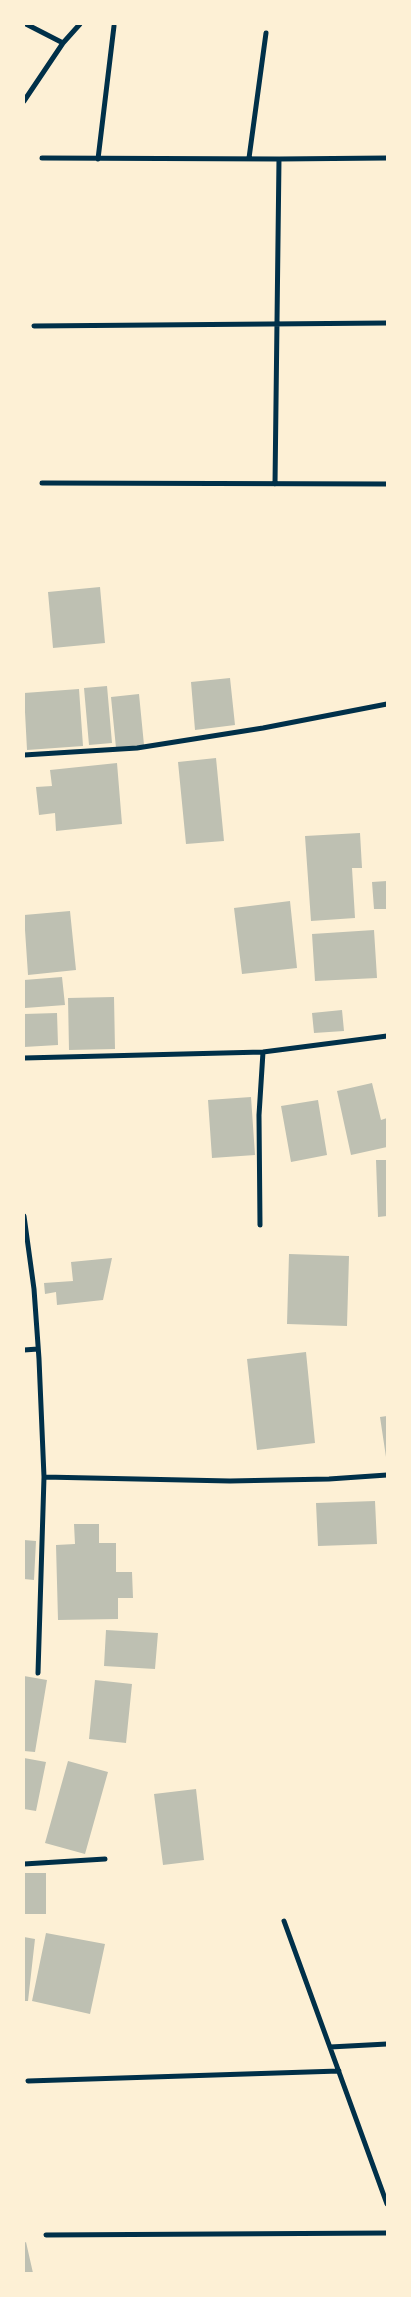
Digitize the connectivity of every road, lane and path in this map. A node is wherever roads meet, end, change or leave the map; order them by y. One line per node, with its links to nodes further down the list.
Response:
1 (26, 24): 5 (street)
2 (80, 24): 5 (street)
3 (114, 26): 10 (street)
4 (266, 33): 8 (street)
5 (63, 43): 6 (street)
6 (24, 101)
7 (42, 158): 10 (street)
8 (249, 158): 10 (street); 11 (street)
9 (387, 158): 11 (street)
10 (98, 159)
11 (279, 159): 12 (street)
12 (277, 323): 13 (street); 14 (street); 16 (street)
13 (387, 323)
14 (34, 326)
15 (42, 483): 16 (street)
16 (275, 484): 17 (street)
17 (387, 484)
18 (387, 704): 19 (street)
19 (24, 755)
20 (387, 1037): 21 (street)
21 (263, 1052): 22 (street); 24 (street)
22 (24, 1058)
23 (24, 1216): 26 (street)
24 (260, 1224)
25 (24, 1350): 26 (street)
26 (38, 1350): 28 (street)
27 (387, 1475): 28 (street)
28 (44, 1477): 29 (street)
29 (38, 1673)
30 (105, 1859): 31 (street)
31 (24, 1864)
32 (284, 1921): 34 (street)
33 (384, 2044): 34 (street)
34 (330, 2047): 35 (street)
35 (339, 2071): 36 (street); 37 (street)
36 (28, 2081)
37 (387, 2204)
38 (387, 2233): 39 (street)
39 (46, 2235)

